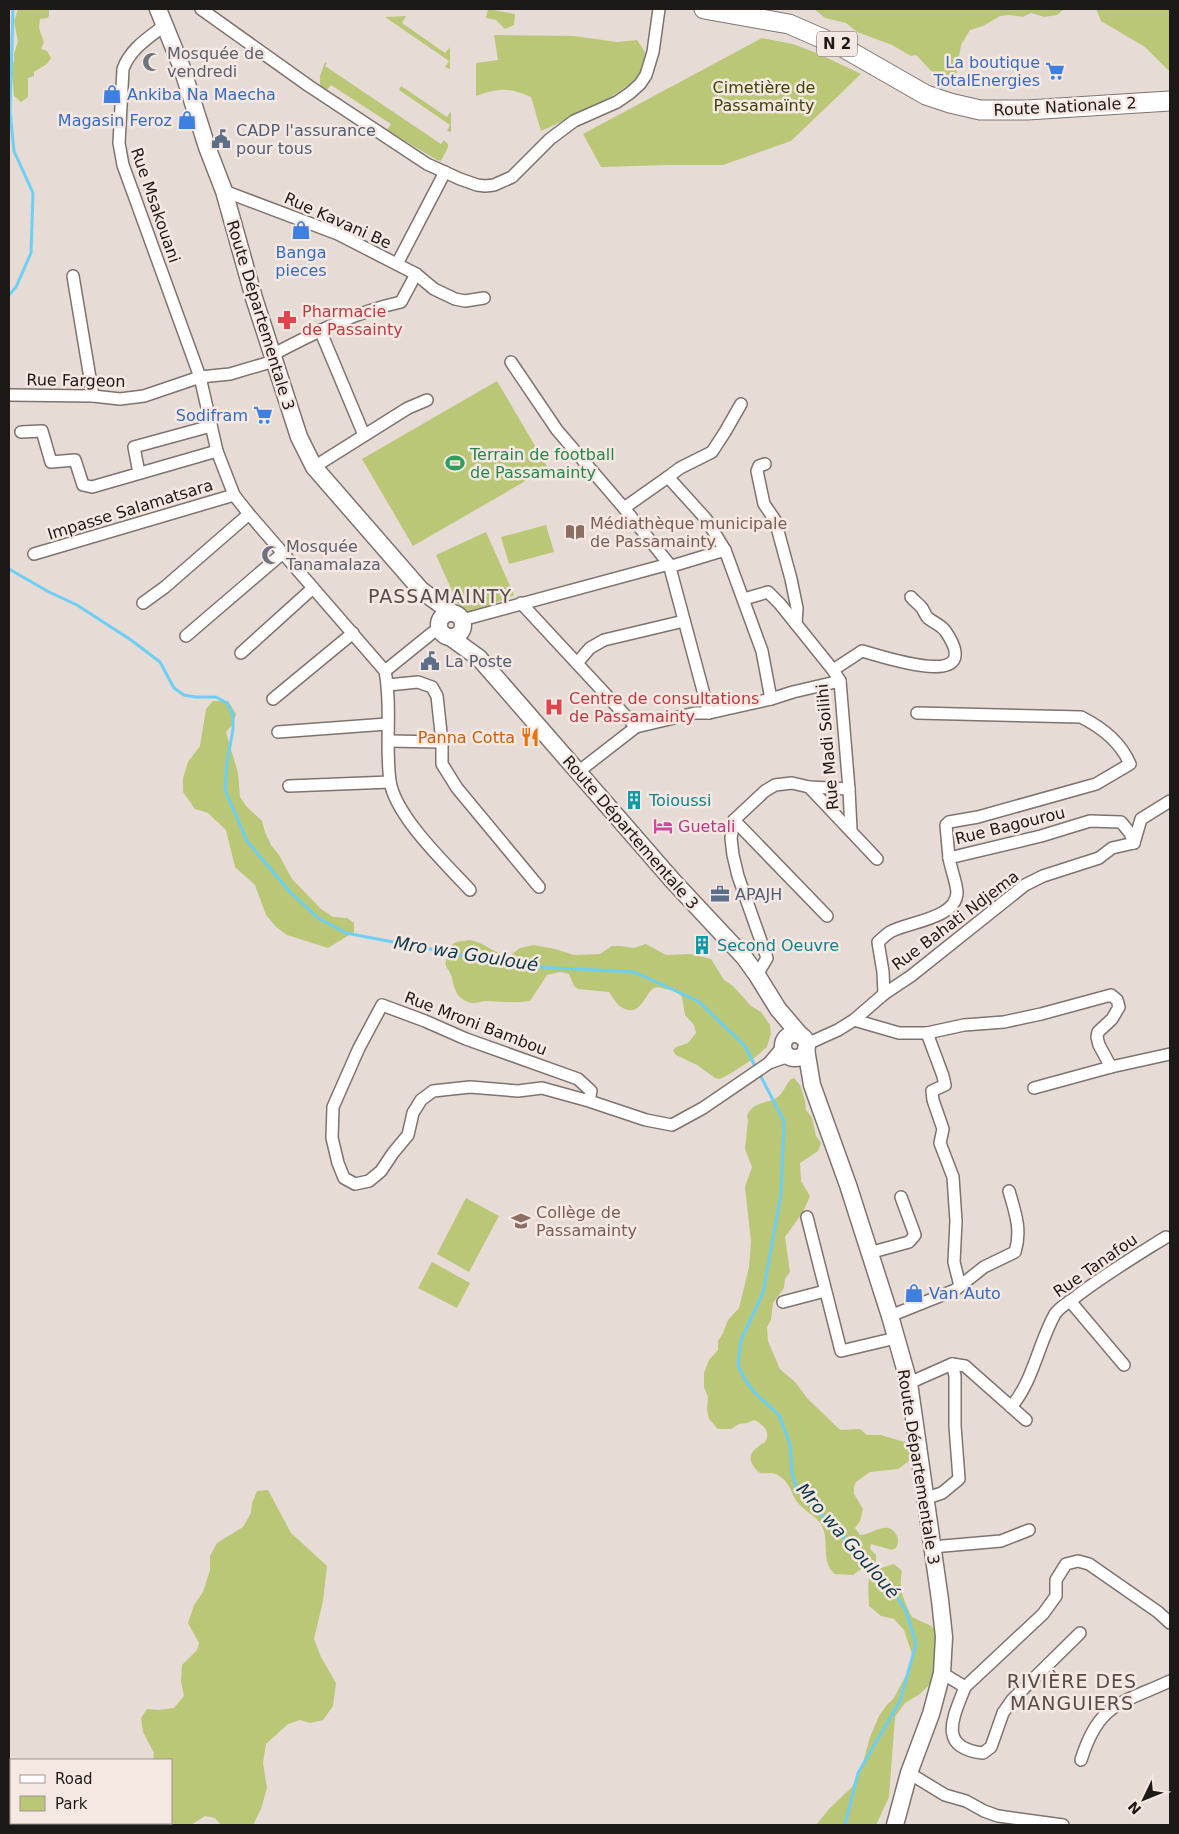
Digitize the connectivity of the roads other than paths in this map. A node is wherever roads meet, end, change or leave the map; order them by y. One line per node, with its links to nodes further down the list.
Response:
1 (158, 9): 5 (main road, Route Départementale 3)
2 (201, 9): 11 (street)
3 (659, 9): 11 (street)
4 (704, 9): 9 (main road, Route Nationale 2 / N 2)
5 (165, 25): 12 (main road, Route Départementale 3); 20 (street, Rue Msakouani)
6 (1170, 91): 7 (main road, Route Nationale 2 / N 2)
7 (1136, 93): 9 (main road, Route Nationale 2 / N 2); 10 (main road, N 2)
8 (1170, 101): 10 (main road, Route Nationale 2 / N 2)
9 (960, 105): 10 (main road, Route Nationale 2 / N 2)
10 (1097, 105)
11 (445, 172): 13 (street, Rue Kavani Be)
12 (224, 191): 13 (street, Rue Kavani Be); 18 (main road, Route Départementale 3)
13 (397, 264): 14 (street)
14 (416, 274): 16 (street); 17 (street, Rue Fargeon)
15 (73, 276): 22 (street)
16 (484, 298)
17 (320, 330): 18 (street, Rue Fargeon); 27 (street)
18 (273, 358): 20 (street, Rue Fargeon); 30 (main road, Route Départementale 3)
19 (511, 362): 34 (street)
20 (200, 377): 22 (street, Rue Fargeon); 25 (street, Rue Msakouani)
21 (9, 395): 22 (street, Rue Fargeon)
22 (93, 396)
23 (427, 400): 27 (street)
24 (740, 404): 32 (street)
25 (211, 426): 28 (street, Rue Msakouani); 31 (street)
26 (21, 432): 31 (street)
27 (364, 435): 30 (street)
28 (217, 451): 31 (street); 33 (street, Rue Msakouani)
29 (765, 464): 46 (street)
30 (314, 467): 47 (main road, Route Départementale 3)
31 (139, 472)
32 (668, 477): 34 (street); 36 (street)
33 (234, 495): 35 (street, Rue Msakouani); 38 (street, Impasse Salamatsara)
34 (624, 508): 39 (street)
35 (248, 514): 37 (street, Rue Msakouani); 43 (street)
36 (725, 550): 39 (street); 42 (street)
37 (283, 553): 40 (street, Rue Msakouani); 49 (street)
38 (34, 554)
39 (669, 564): 44 (street); 45 (street)
40 (313, 588): 48 (street, Rue Msakouani); 50 (street)
41 (911, 597): 52 (street)
42 (744, 599): 46 (street, Rue Madi Soilihi); 57 (street)
43 (143, 603)
44 (521, 603): 47 (street); 51 (street)
45 (684, 621): 51 (street); 58 (street)
46 (796, 624): 52 (street, Rue Madi Soilihi)
47 (451, 625): 53 (street); 65 (main road, Route Départementale 3)
48 (353, 633): 53 (street, Rue Msakouani); 56 (street)
49 (186, 636)
50 (241, 654)
51 (577, 663): 61 (street)
52 (834, 670): 54 (street, Rue Madi Soilihi)
53 (385, 671): 55 (street)
54 (840, 681): 57 (street); 69 (street, Rue Madi Soilihi)
55 (388, 685): 60 (street); 64 (street)
56 (273, 699)
57 (771, 699): 58 (street)
58 (709, 713): 61 (street)
59 (917, 713): 74 (street)
60 (387, 724): 62 (street); 63 (street)
61 (636, 727): 65 (street)
62 (278, 732)
63 (389, 741): 64 (street); 66 (street)
64 (442, 742): 76 (street)
65 (578, 772): 79 (main road, Route Départementale 3)
66 (390, 782): 67 (street); 77 (street)
67 (289, 786)
68 (810, 787): 69 (street); 71 (street); 72 (street)
69 (850, 788): 72 (street, Rue Madi Soilihi)
70 (1170, 801): 73 (street)
71 (734, 820): 78 (street); 79 (street)
72 (851, 830): 75 (street)
73 (1134, 843): 74 (street, Rue Bagourou); 80 (street, Rue Bahati Ndjema)
74 (949, 858): 80 (street, Rue Bagourou)
75 (877, 859)
76 (540, 887)
77 (470, 890)
78 (828, 916)
79 (757, 975): 81 (main road, Route Départementale 3)
80 (884, 994): 82 (street, Rue Bahati Ndjema)
81 (778, 1009): 84 (main road, Route Départementale 3); 85 (main road, Route Départementale 3)
82 (854, 1020): 83 (street); 84 (street, Rue Bahati Ndjema)
83 (927, 1033): 87 (street); 96 (street)
84 (805, 1043): 85 (main road); 88 (main road, Route Départementale 3)
85 (787, 1050): 88 (main road, Route Départementale 3); 90 (street)
86 (1170, 1054): 87 (street)
87 (1110, 1067): 89 (street)
88 (812, 1085): 95 (main road, Route Départementale 3)
89 (1034, 1088)
90 (589, 1101): 90 (street, Rue Mroni Bambou)
91 (1009, 1191): 96 (street)
92 (901, 1197): 95 (street)
93 (807, 1217): 97 (street)
94 (1166, 1237): 98 (street, Rue Tanafou)
95 (869, 1253): 100 (main road, Route Départementale 3)
96 (960, 1286): 100 (street)
97 (825, 1291): 99 (street); 101 (street)
98 (1070, 1301): 103 (street); 105 (street, Rue Tanafou)
99 (783, 1302)
100 (890, 1316): 101 (main road, Route Départementale 3)
101 (896, 1338): 104 (main road, Route Départementale 3)
102 (952, 1364): 104 (street); 105 (street); 107 (street)
103 (1124, 1365)
104 (909, 1383): 107 (main road, Route Départementale 3)
105 (1011, 1407): 106 (street)
106 (1026, 1420)
107 (924, 1499): 109 (main road, Route Départementale 3)
108 (1029, 1530): 109 (street)
109 (932, 1547): 112 (main road, Route Départementale 3)
110 (1170, 1623): 114 (street)
111 (1080, 1633): 114 (street)
112 (942, 1673): 114 (street); 116 (main road, Route Départementale 3)
113 (1170, 1681): 115 (street)
114 (965, 1687)
115 (1081, 1760)
116 (909, 1774): 117 (main road, Route Départementale 3); 118 (street)
117 (895, 1825)
118 (1064, 1825)

